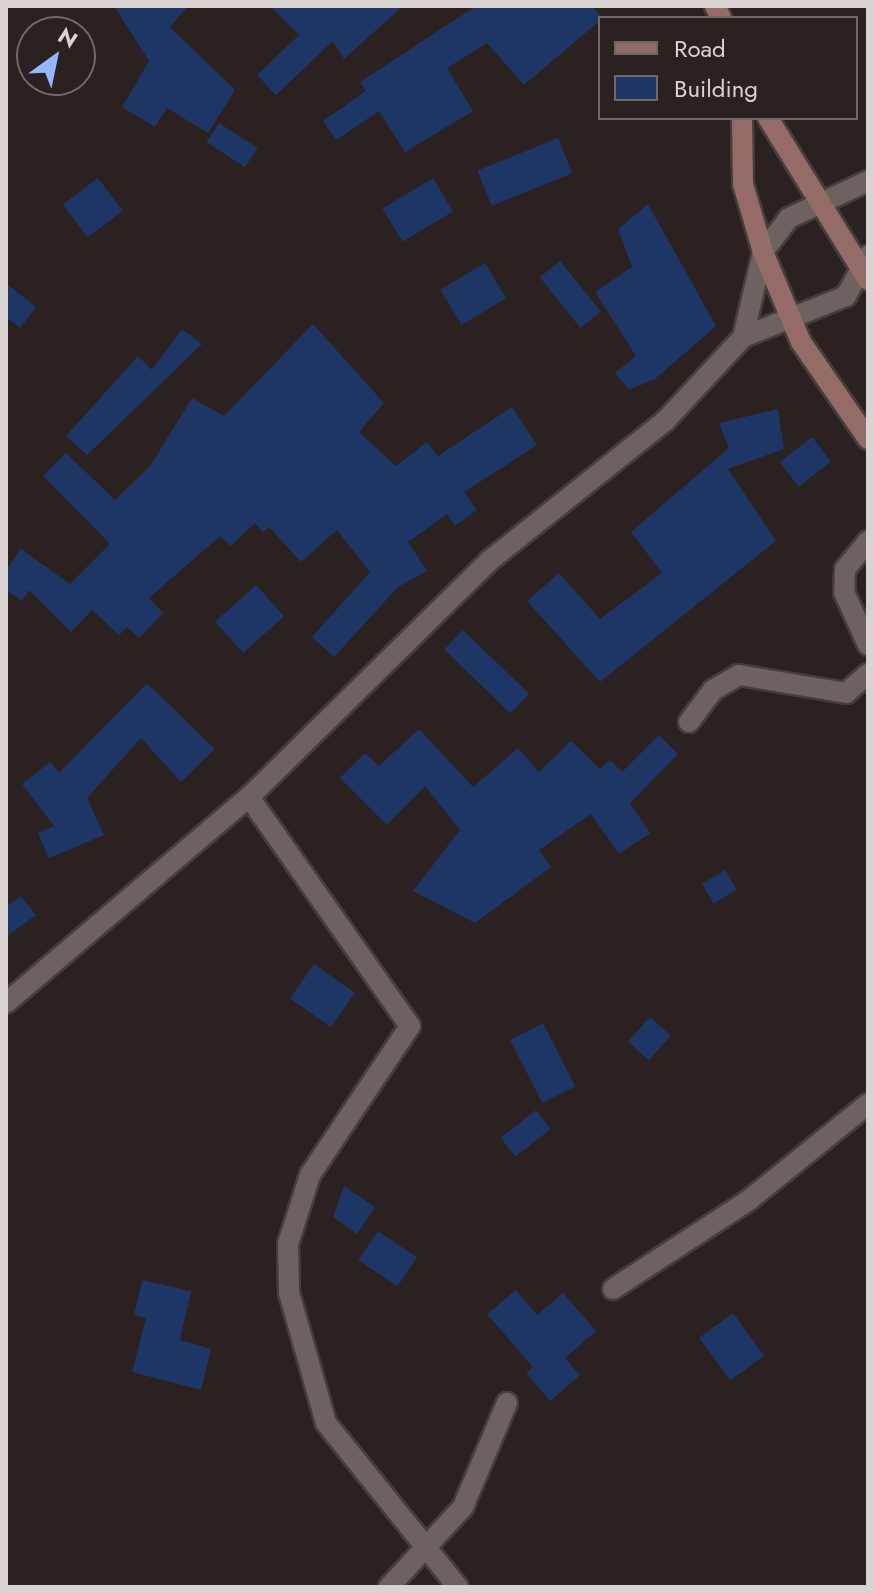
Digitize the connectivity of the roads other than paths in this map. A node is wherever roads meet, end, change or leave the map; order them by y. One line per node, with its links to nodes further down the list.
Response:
1 (742, 120): 5 (main road)
2 (769, 120): 4 (main road)
3 (868, 181): 4 (street)
4 (819, 205): 5 (street); 6 (main road)
5 (763, 252): 7 (main road); 8 (street)
6 (867, 267): 7 (street)
7 (791, 320): 8 (street); 9 (main road)
8 (743, 337): 14 (street)
9 (868, 439)
10 (868, 541): 11 (street)
11 (868, 645)
12 (868, 674): 13 (street)
13 (689, 722)
14 (249, 797): 15 (street); 19 (street)
15 (6, 1003)
16 (868, 1104): 17 (street)
17 (613, 1289)
18 (507, 1403): 19 (street)
19 (428, 1550): 20 (street); 21 (street)
20 (389, 1587)
21 (458, 1587)

